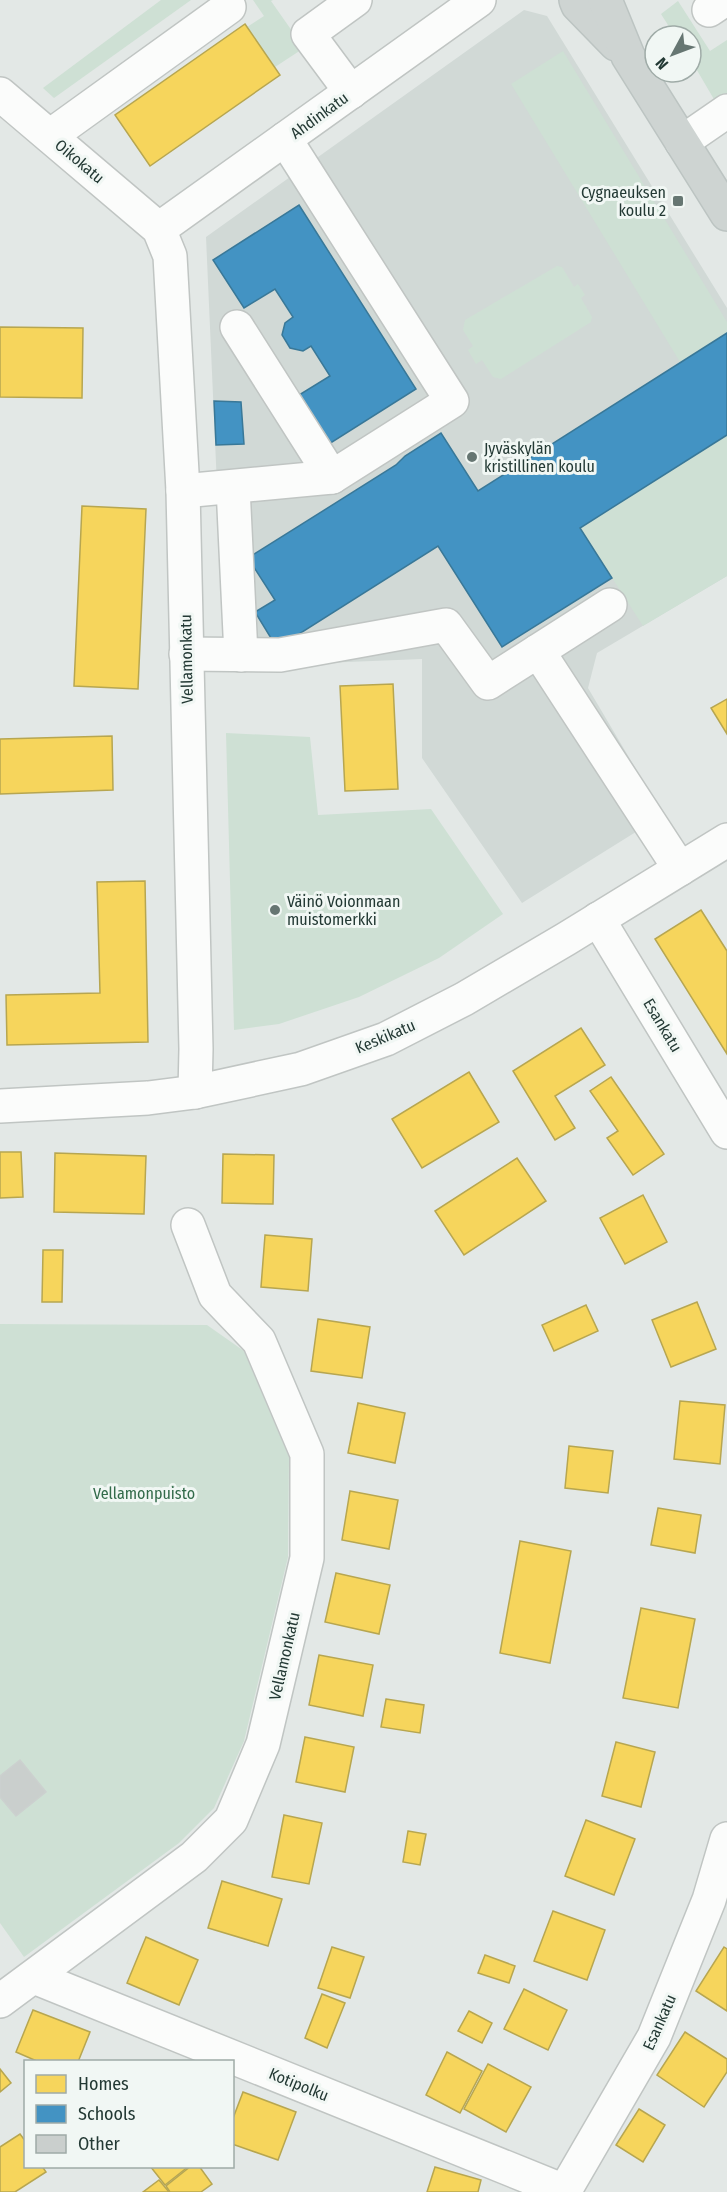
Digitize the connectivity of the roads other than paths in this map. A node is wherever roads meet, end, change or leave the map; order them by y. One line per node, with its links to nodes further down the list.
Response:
1 (355, 0): 7 (street)
2 (479, 0): 7 (street, Ahdinkatu)
3 (576, 0): 6 (main road)
4 (605, 0): 6 (main road)
5 (229, 7): 10 (street)
6 (628, 56): 12 (main road)
7 (351, 92): 11 (street, Ahdinkatu)
8 (0, 93): 10 (street, Oikokatu)
9 (727, 111): 12 (street)
10 (50, 136): 14 (street, Oikokatu)
11 (285, 139): 14 (street, Ahdinkatu); 16 (street)
12 (682, 142): 13 (main road)
13 (727, 213)
14 (159, 229): 18 (street, Vellamonkatu)
15 (237, 327): 16 (street)
16 (332, 477): 17 (street)
17 (233, 487): 18 (street); 22 (street)
18 (183, 491): 21 (street, Vellamonkatu)
19 (610, 605): 20 (street)
20 (538, 651): 22 (street); 24 (street)
21 (186, 654): 22 (street); 26 (street, Vellamonkatu)
22 (241, 655)
23 (727, 840): 24 (street, Keskikatu)
24 (680, 869): 25 (street, Keskikatu)
25 (598, 919): 26 (street, Keskikatu); 28 (street, Esankatu)
26 (195, 1092): 27 (street, Keskikatu)
27 (0, 1106)
28 (727, 1132)
29 (188, 1225): 31 (street, Vellamonkatu)
30 (727, 1839): 33 (street, Esankatu)
31 (34, 1977): 32 (street, Vellamonkatu); 33 (street, Kotipolku)
32 (0, 2001)
33 (564, 2192)

